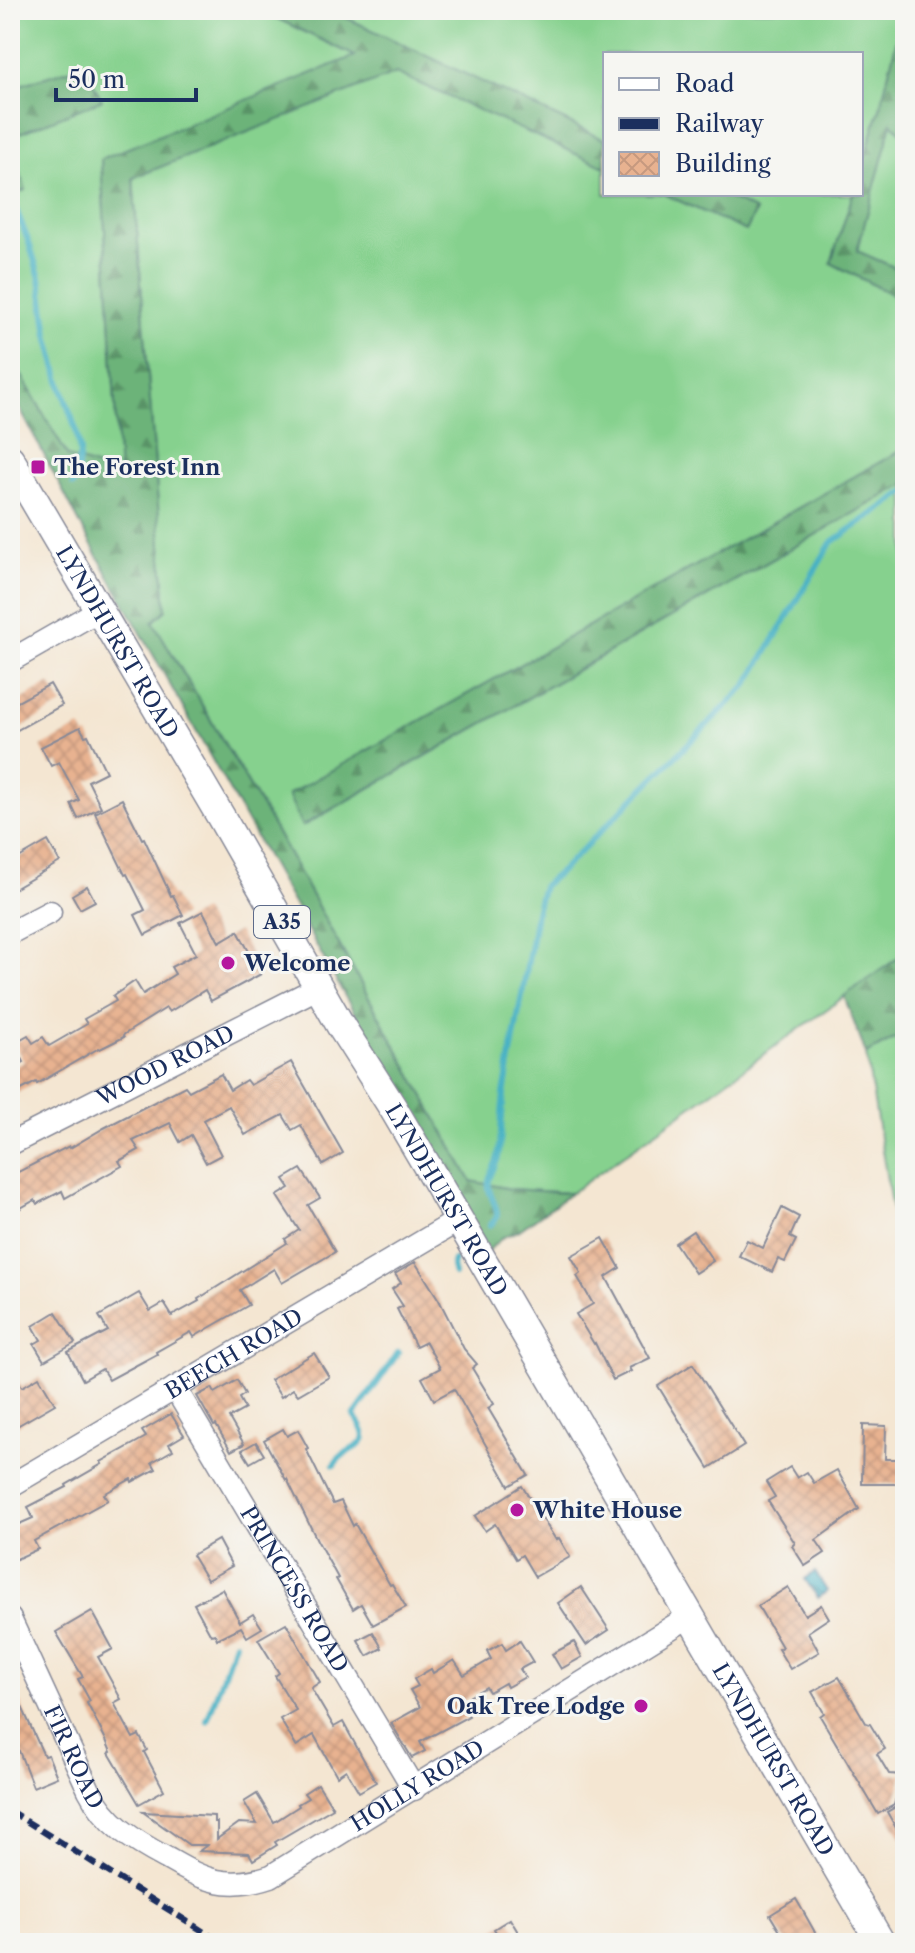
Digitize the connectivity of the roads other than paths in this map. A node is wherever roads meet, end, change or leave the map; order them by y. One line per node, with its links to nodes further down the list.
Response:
1 (10, 459): 2 (main road, LYNDHURST ROAD / A35)
2 (99, 610): 3 (street); 6 (main road, LYNDHURST ROAD / A35)
3 (10, 661)
4 (50, 912): 5 (street)
5 (16, 922)
6 (319, 987): 7 (street, WOOD ROAD); 8 (main road, LYNDHURST ROAD / A35)
7 (10, 1144)
8 (459, 1220): 9 (street, BEECH ROAD); 11 (main road, LYNDHURST ROAD / A35)
9 (175, 1388): 10 (street, BEECH ROAD); 13 (street, PRINCESS ROAD)
10 (10, 1486)
11 (690, 1616): 13 (street, HOLLY ROAD); 15 (main road, LYNDHURST ROAD / A35)
12 (10, 1619): 14 (street, FIR ROAD)
13 (414, 1789): 14 (street, HOLLY ROAD)
14 (132, 1840)
15 (877, 1942)

